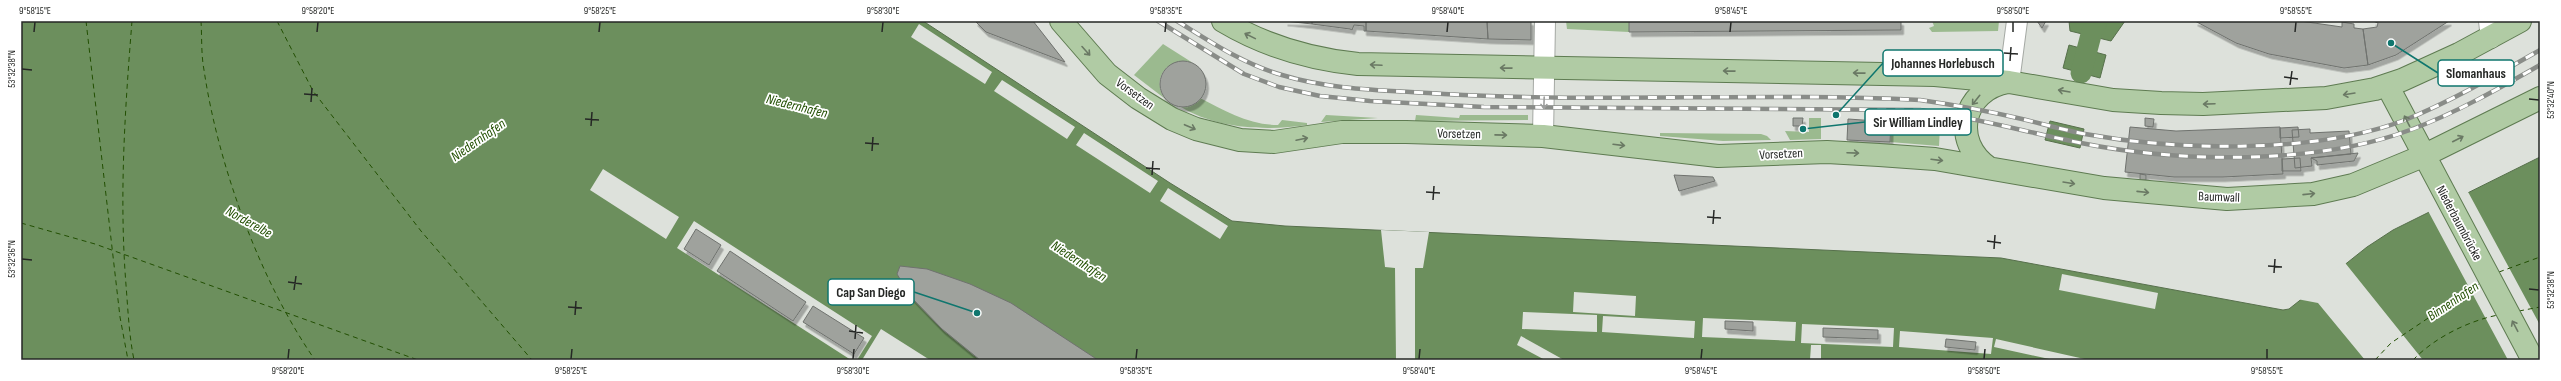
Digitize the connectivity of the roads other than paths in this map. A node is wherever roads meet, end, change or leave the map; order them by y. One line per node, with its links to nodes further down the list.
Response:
1 (1061, 21): 11 (main road, Vorsetzen, one-way to 11)
2 (1223, 21): 7 (main road, one-way to 2)
3 (1544, 21): 7 (street)
4 (2017, 21): 8 (street)
5 (2520, 21): 6 (main road)
6 (2490, 29): 9 (main road)
7 (1545, 69): 8 (main road, one-way to 7); 11 (street, one-way to 11)
8 (2009, 82): 9 (main road, one-way to 8); 14 (main road, one-way to 14)
9 (2387, 85): 13 (main road, Niederbaumbrücke, one-way to 9)
10 (2532, 102): 13 (main road, Baumwall, one-way to 10)
11 (1543, 136): 12 (main road, Vorsetzen, one-way to 12)
12 (1898, 156): 14 (main road, Baumwall, one-way to 14)
13 (2423, 156): 14 (main road, Baumwall, one-way to 13); 15 (main road, Niederbaumbrücke, one-way to 13)
14 (1989, 168)
15 (2533, 360)

